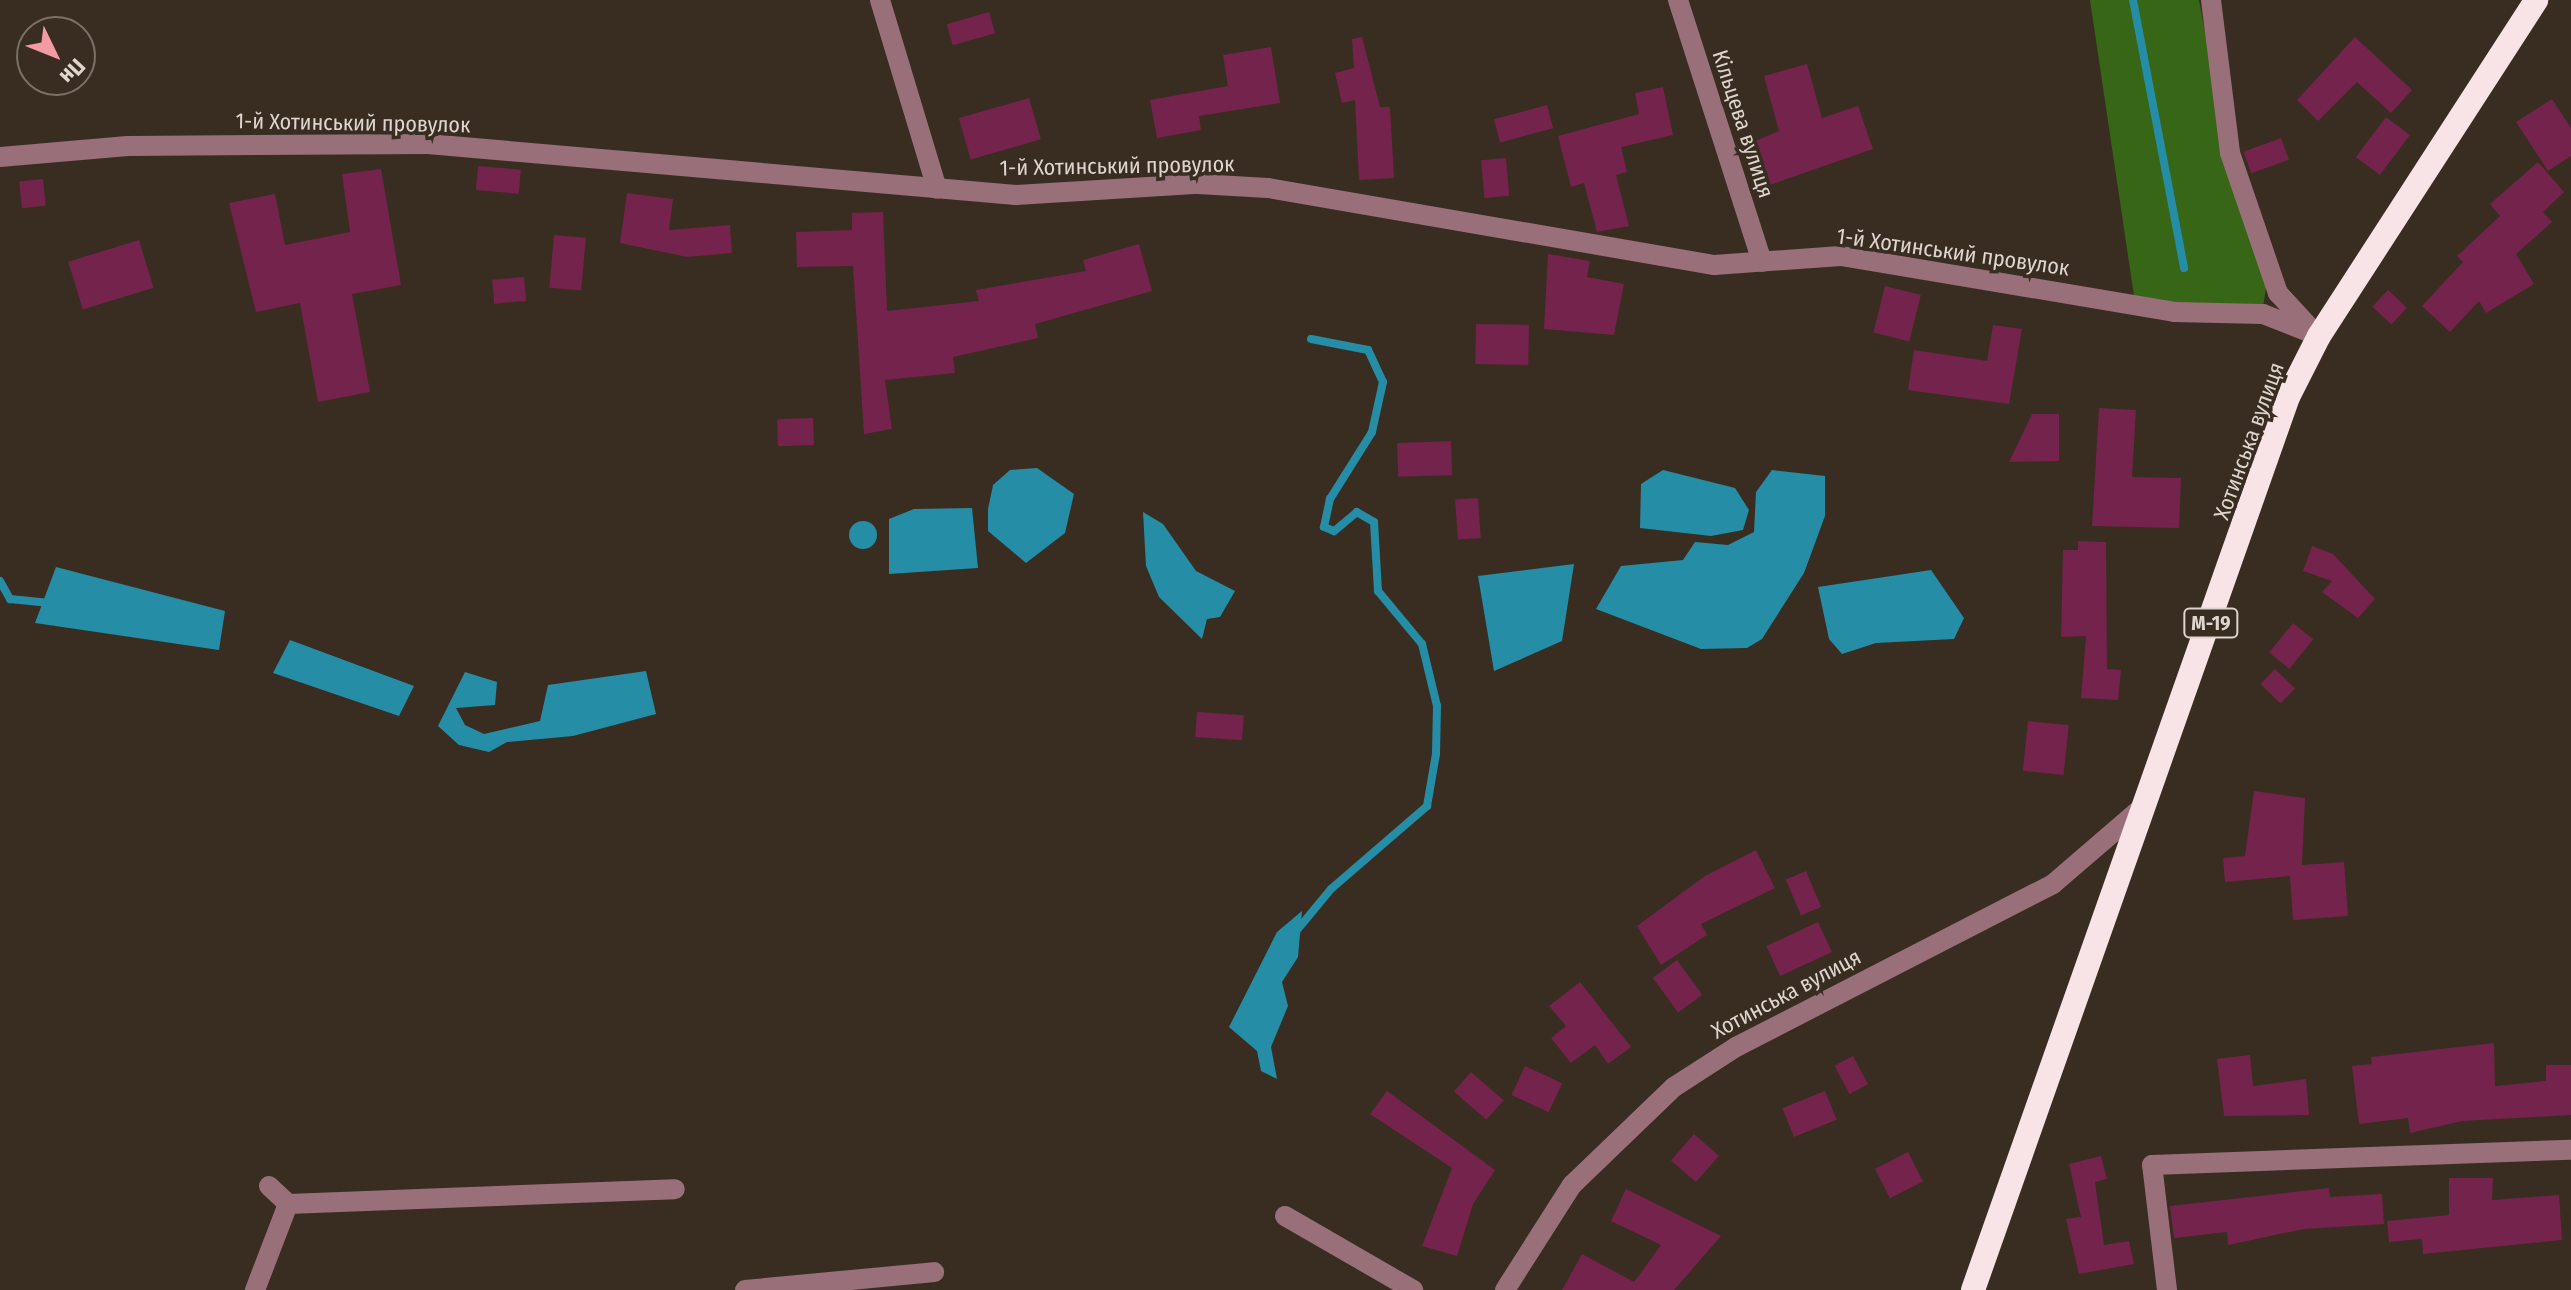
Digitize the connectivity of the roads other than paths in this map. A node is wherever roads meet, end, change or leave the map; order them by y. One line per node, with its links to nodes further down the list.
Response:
1 (880, 0): 6 (street)
2 (1678, 0): 7 (street, Кільцева вулиця)
3 (2211, 0): 8 (street)
4 (2536, 0): 8 (highway, Хотинська вулиця / М-19)
5 (0, 157): 6 (street, 1-й Хотинський провулок)
6 (937, 189): 7 (street, 1-й Хотинський провулок)
7 (1762, 262): 8 (street, 1-й Хотинський провулок)
8 (2319, 336): 9 (highway, Хотинська вулиця / М-19)
9 (2145, 805): 19 (street, Хотинська вулиця); 20 (highway, Хотинська вулиця / М-19)
10 (2571, 1150): 21 (street)
11 (269, 1186): 13 (street)
12 (675, 1189): 13 (street)
13 (288, 1204): 16 (street)
14 (1285, 1216): 18 (street)
15 (934, 1272): 17 (street)
16 (255, 1290)
17 (745, 1290)
18 (1413, 1290)
19 (1505, 1290)
20 (1973, 1290)
21 (2167, 1290)

